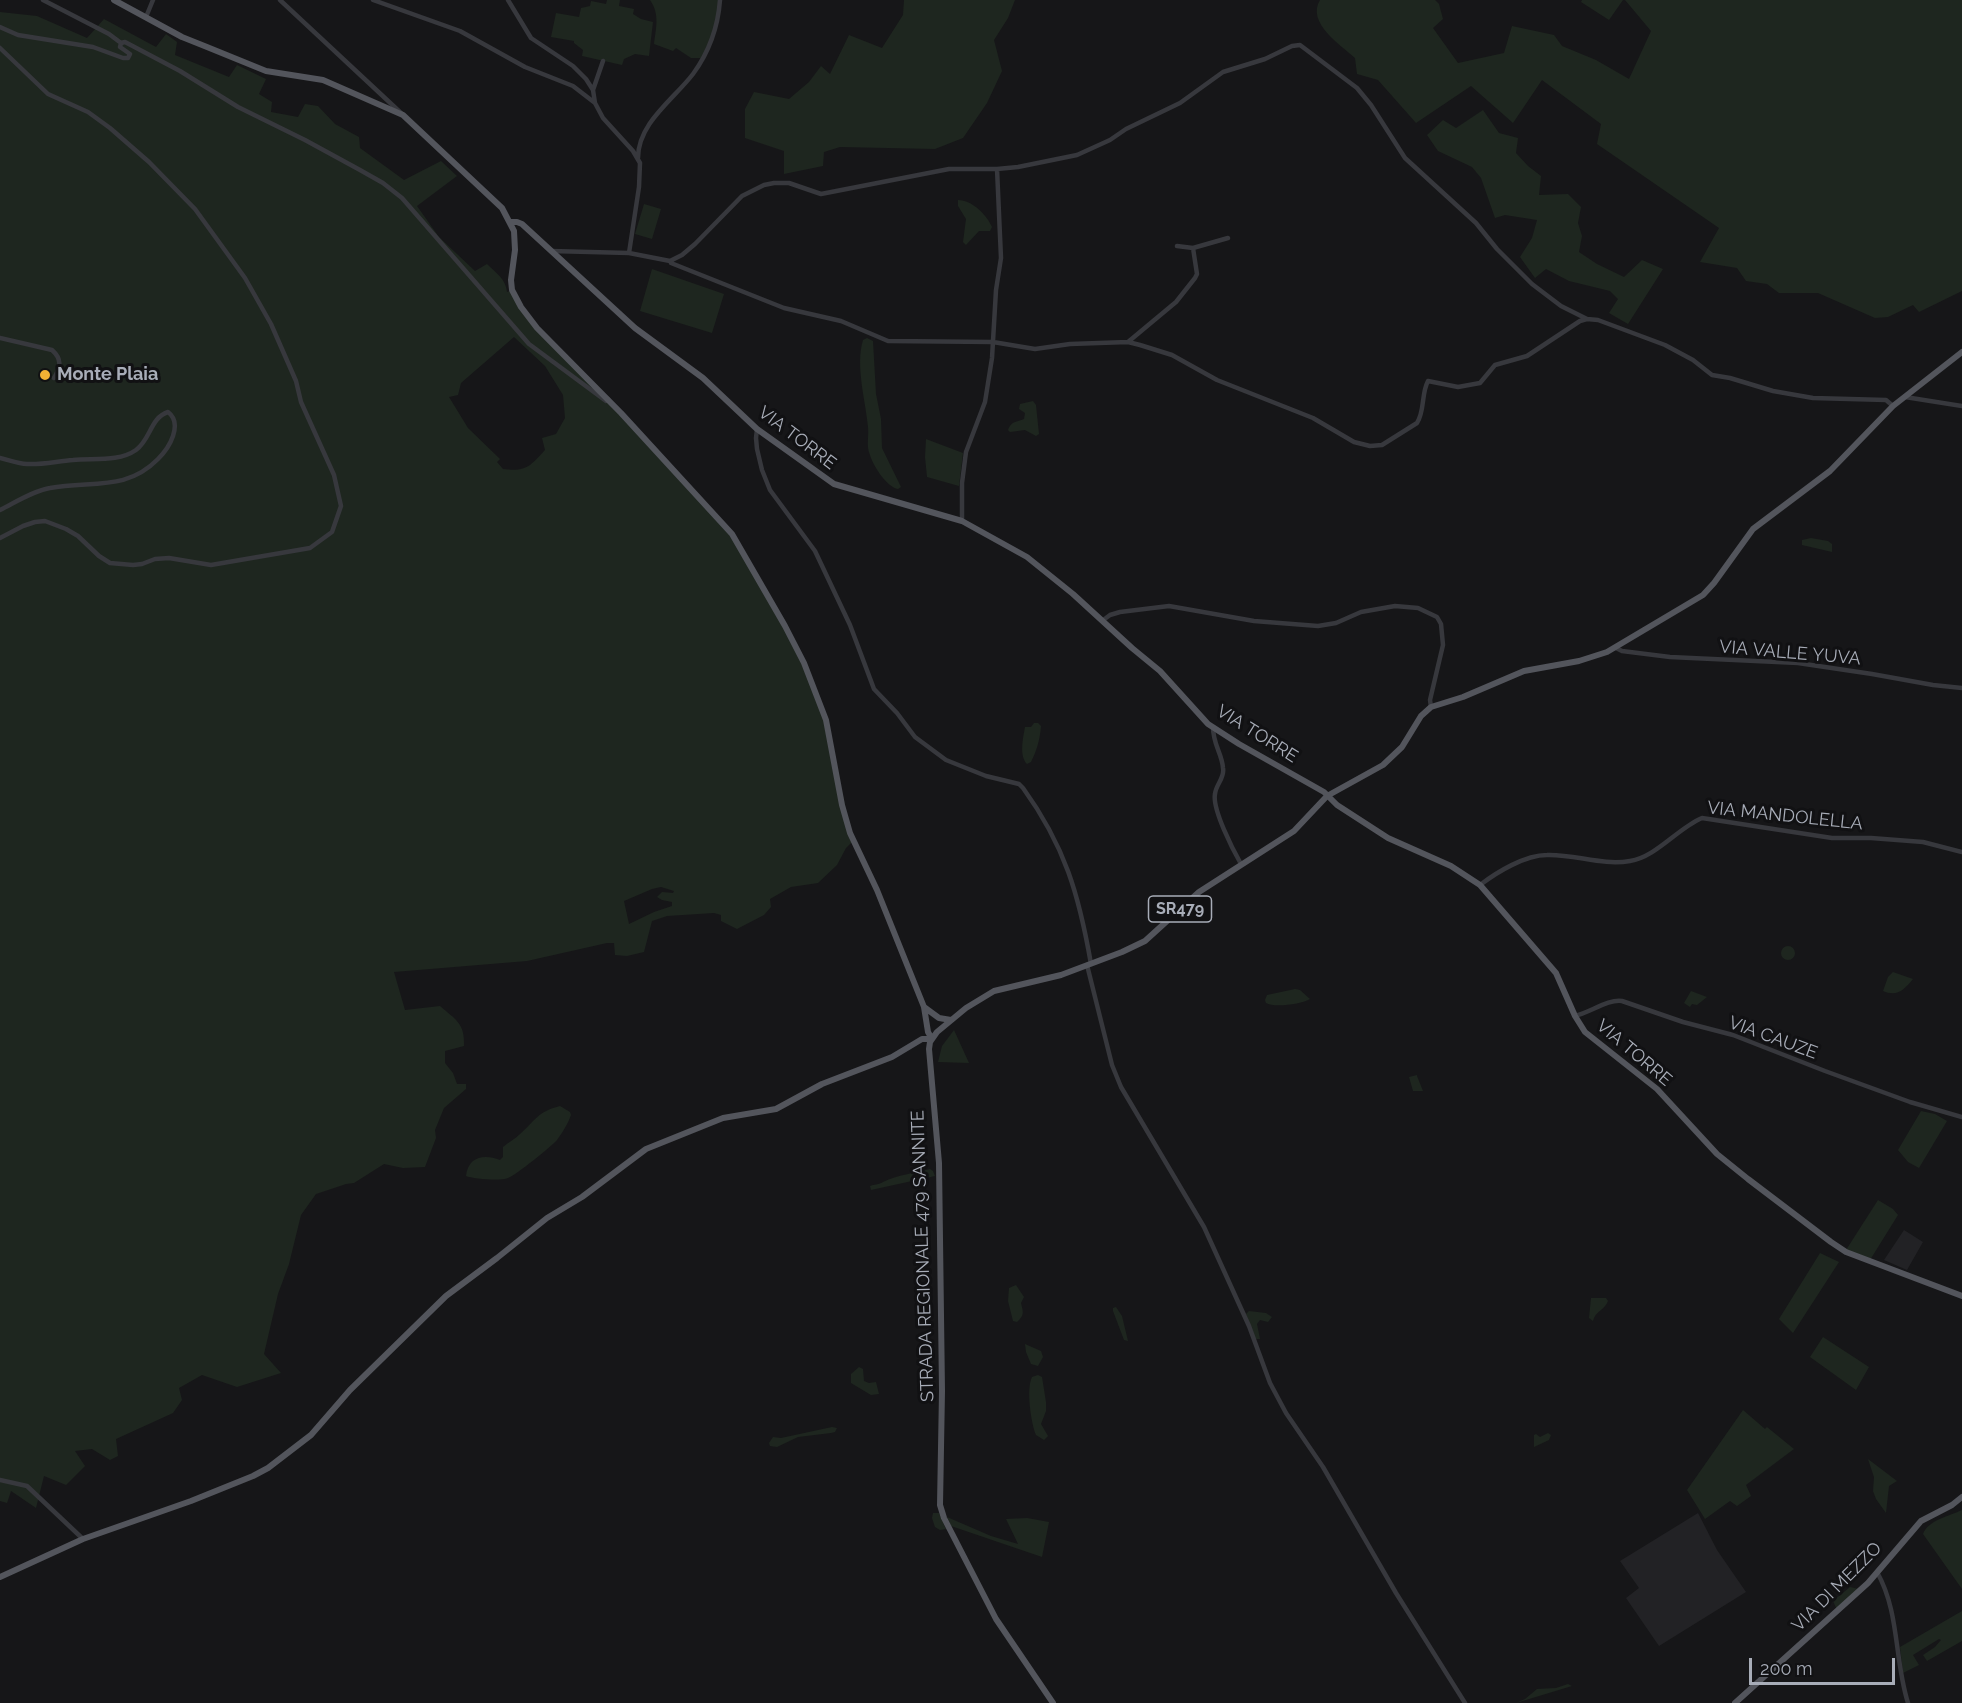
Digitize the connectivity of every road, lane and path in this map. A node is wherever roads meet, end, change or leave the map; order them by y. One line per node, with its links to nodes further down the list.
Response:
1 (43, 0): 10 (street)
2 (114, 0): 8 (main road)
3 (153, 0): 8 (street)
4 (280, 0): 15 (street)
5 (373, 0): 14 (street)
6 (508, 0): 13 (street)
7 (720, 0): 16 (street)
8 (146, 17): 15 (main road)
9 (0, 27): 10 (street)
10 (121, 43): 32 (street)
11 (0, 48): 39 (street)
12 (603, 60): 13 (street)
13 (593, 90): 14 (street)
14 (595, 103): 16 (street)
15 (403, 115): 18 (main road)
16 (638, 158): 23 (street)
17 (997, 169): 24 (street); 25 (street); 27 (street)
18 (511, 222): 22 (main road, VIA TORRE); 32 (main road, STRADA REGIONALE 479 SANNITE)
19 (1228, 238): 21 (street)
20 (1177, 246): 21 (street)
21 (1193, 248): 28 (street)
22 (551, 251): 23 (street); 35 (main road, VIA TORRE)
23 (629, 253): 24 (street)
24 (670, 261): 27 (street)
25 (1587, 319): 28 (street); 33 (street)
26 (0, 338): 30 (street)
27 (993, 342): 28 (street); 38 (street)
28 (1128, 342)
29 (1962, 352): 31 (main road)
30 (54, 378)
31 (1905, 397): 33 (main road); 34 (street)
32 (608, 399): 50 (main road, STRADA REGIONALE 479 SANNITE)
33 (1893, 406): 41 (main road)
34 (1962, 406)
35 (757, 429): 38 (main road, VIA TORRE); 49 (street)
36 (0, 458): 37 (street)
37 (0, 510)
38 (962, 521): 40 (main road, VIA TORRE)
39 (0, 538)
40 (1102, 621): 43 (street); 44 (main road, VIA TORRE)
41 (1616, 648): 42 (street, VIA VALLE YUVA); 43 (main road)
42 (1962, 688)
43 (1431, 707): 45 (main road, SR479)
44 (1213, 727): 45 (main road, VIA TORRE); 47 (street)
45 (1327, 795): 47 (main road, SR479); 48 (main road, VIA TORRE)
46 (1962, 852): 48 (street, VIA MANDOLELLA)
47 (1241, 864): 49 (main road, SR479)
48 (1480, 885): 51 (main road, VIA TORRE)
49 (1089, 965): 52 (main road, SR479); 62 (street)
50 (924, 1006): 52 (main road); 53 (main road, STRADA REGIONALE 479 SANNITE)
51 (1575, 1016): 54 (street, VIA CAUZE); 55 (main road, VIA TORRE)
52 (951, 1020): 53 (main road, SR479)
53 (932, 1038): 58 (main road); 61 (main road, STRADA REGIONALE 479 SANNITE)
54 (1962, 1117)
55 (1962, 1296)
56 (0, 1480): 58 (street)
57 (1962, 1497): 59 (main road, VIA DI MEZZO)
58 (83, 1539): 60 (main road)
59 (1877, 1572): 63 (main road, VIA DI MEZZO); 64 (street)
60 (0, 1577)
61 (1053, 1703)
62 (1465, 1703)
63 (1735, 1703)
64 (1908, 1703)

